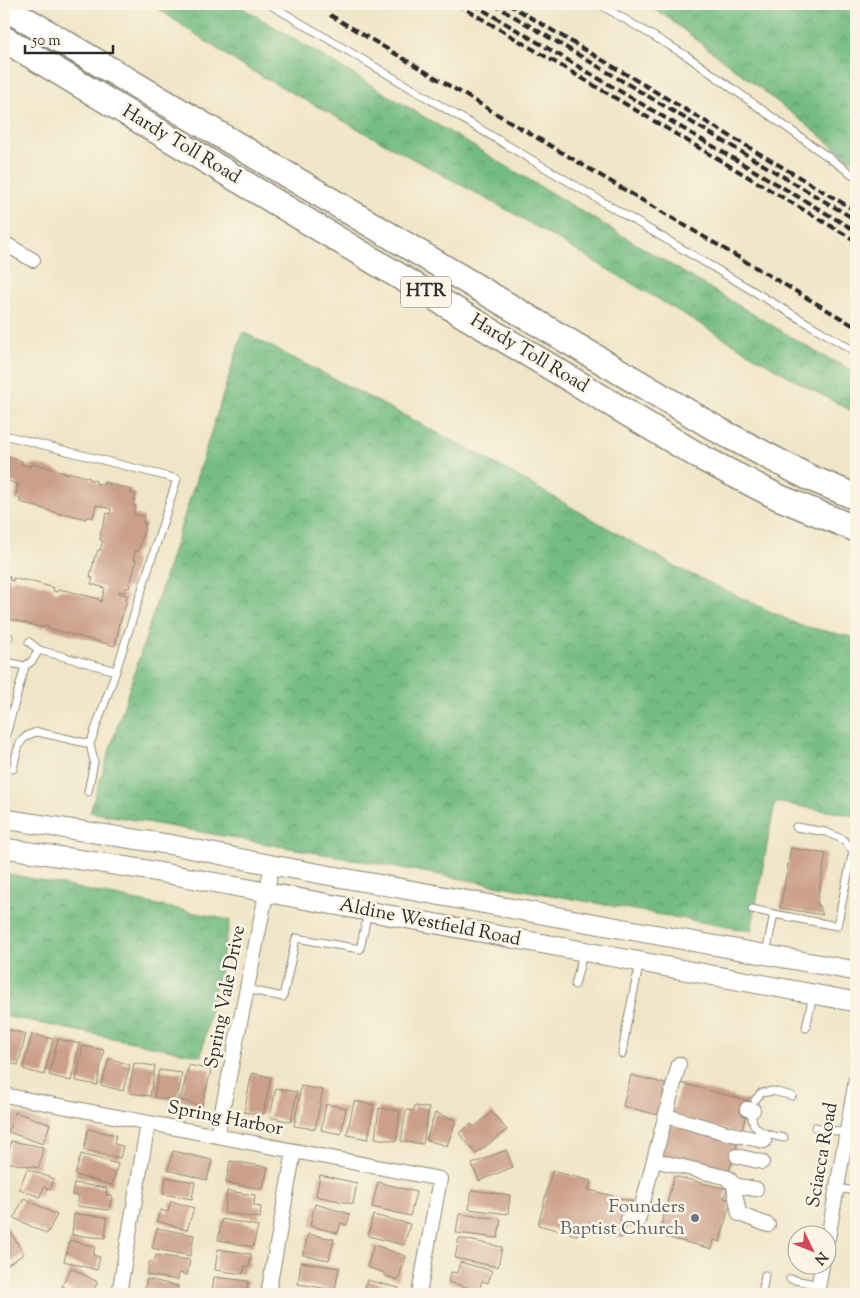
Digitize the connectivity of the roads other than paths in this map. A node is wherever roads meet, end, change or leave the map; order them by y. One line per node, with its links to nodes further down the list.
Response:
1 (269, 4): 8 (lane)
2 (599, 4): 5 (lane)
3 (4, 6): 10 (highway, Hardy Toll Road / HTR)
4 (4, 38): 11 (highway, Hardy Toll Road / HTR)
5 (856, 177)
6 (4, 243): 7 (street)
7 (33, 260)
8 (856, 352)
9 (4, 435): 16 (lane)
10 (856, 496)
11 (856, 529)
12 (29, 642): 13 (lane)
13 (39, 650): 15 (lane); 16 (lane)
14 (4, 660): 15 (lane)
15 (25, 666): 17 (lane)
16 (116, 671): 18 (lane)
17 (4, 742)
18 (90, 744): 19 (lane); 20 (lane)
19 (13, 769)
20 (88, 792)
21 (4, 819): 25 (main road, Aldine Westfield Road)
22 (796, 827): 24 (lane)
23 (4, 848): 26 (main road, Aldine Westfield Road)
24 (854, 852): 29 (lane)
25 (272, 865): 26 (street, Spring Vale Drive); 30 (main road, Aldine Westfield Road)
26 (266, 893): 28 (main road, Aldine Westfield Road); 36 (street, Spring Vale Drive)
27 (752, 909): 29 (lane)
28 (368, 912): 31 (main road, Aldine Westfield Road); 36 (lane)
29 (774, 914): 32 (lane)
30 (646, 932): 32 (main road, Aldine Westfield Road); 33 (main road)
31 (583, 952): 33 (main road, Aldine Westfield Road); 35 (lane)
32 (766, 954): 34 (main road, Aldine Westfield Road)
33 (640, 962): 37 (main road, Aldine Westfield Road); 40 (lane)
34 (856, 971)
35 (576, 985)
36 (246, 990): 50 (street, Spring Vale Drive)
37 (814, 994): 38 (main road, Aldine Westfield Road); 39 (lane)
38 (856, 1002)
39 (806, 1028)
40 (622, 1054)
41 (680, 1064): 46 (street)
42 (856, 1080): 45 (street, Sciacca Road)
43 (4, 1096): 47 (street, Spring Harbor)
44 (792, 1096): 52 (lane)
45 (853, 1112): 49 (street, Sciacca Road)
46 (666, 1116): 51 (street); 55 (street)
47 (148, 1123): 50 (street, Spring Harbor); 68 (street)
48 (815, 1127): 49 (lane)
49 (846, 1133): 58 (street, Sciacca Road)
50 (217, 1136): 54 (street, Spring Harbor)
51 (745, 1137): 53 (street); 56 (street)
52 (784, 1138)
53 (764, 1141)
54 (294, 1151): 69 (street); 70 (street, Spring Harbor)
55 (654, 1160): 57 (street); 61 (street)
56 (762, 1162)
57 (734, 1184): 59 (street); 62 (street)
58 (836, 1188): 60 (lane); 63 (street, Sciacca Road)
59 (756, 1189)
60 (856, 1191)
61 (628, 1219)
62 (768, 1225)
63 (830, 1226)
64 (765, 1275): 71 (lane)
65 (820, 1276): 67 (street)
66 (790, 1279): 67 (lane)
67 (818, 1290)
68 (119, 1294)
69 (268, 1294)
70 (419, 1294)
71 (762, 1294)

